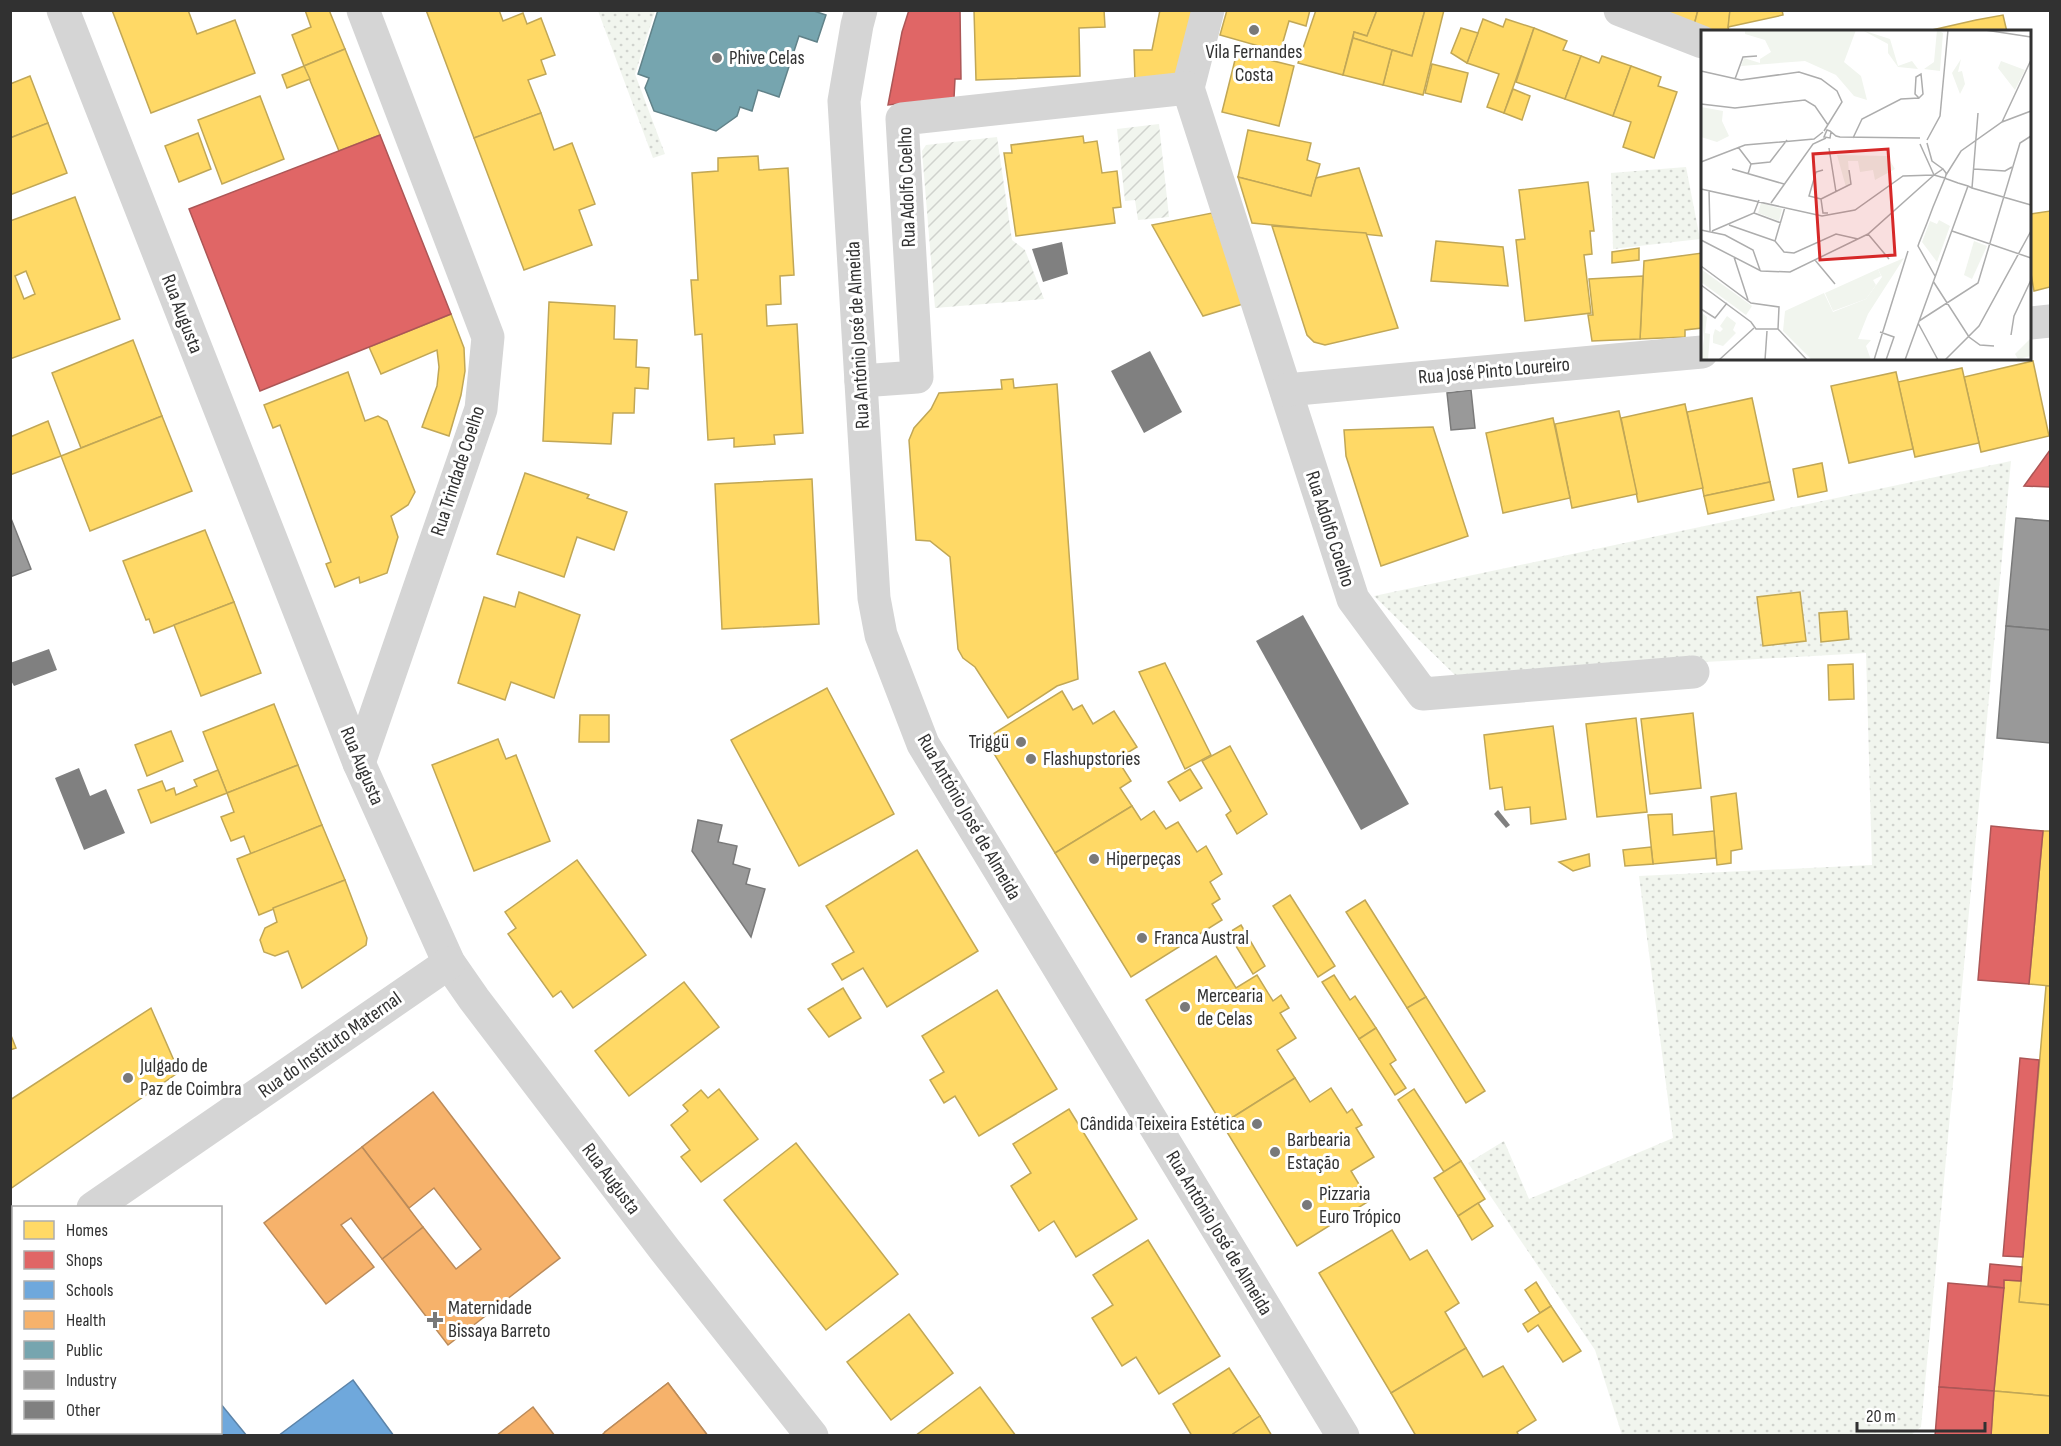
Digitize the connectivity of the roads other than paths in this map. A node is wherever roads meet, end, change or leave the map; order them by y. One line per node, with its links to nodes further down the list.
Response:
1 (63, 10): 14 (street, Rua Augusta)
2 (363, 10): 14 (street, Rua Trindade Coelho)
3 (861, 10): 11 (street, Rua António José de Almeida)
4 (1208, 10): 7 (street)
5 (1620, 10): 6 (street)
6 (1701, 42)
7 (1188, 88): 11 (street, Rua Adolfo Coelho); 12 (street, Rua Adolfo Coelho)
8 (2050, 321): 9 (street)
9 (2031, 323)
10 (1701, 352): 12 (street, Rua José Pinto Loureiro)
11 (861, 381): 18 (street, Rua António José de Almeida)
12 (1286, 390): 13 (street, Rua Adolfo Coelho)
13 (1693, 672)
14 (359, 763): 15 (street, Rua Augusta)
15 (449, 963): 16 (street, Rua do Instituto Maternal); 17 (street, Rua Augusta)
16 (96, 1206)
17 (812, 1436)
18 (1342, 1436)

